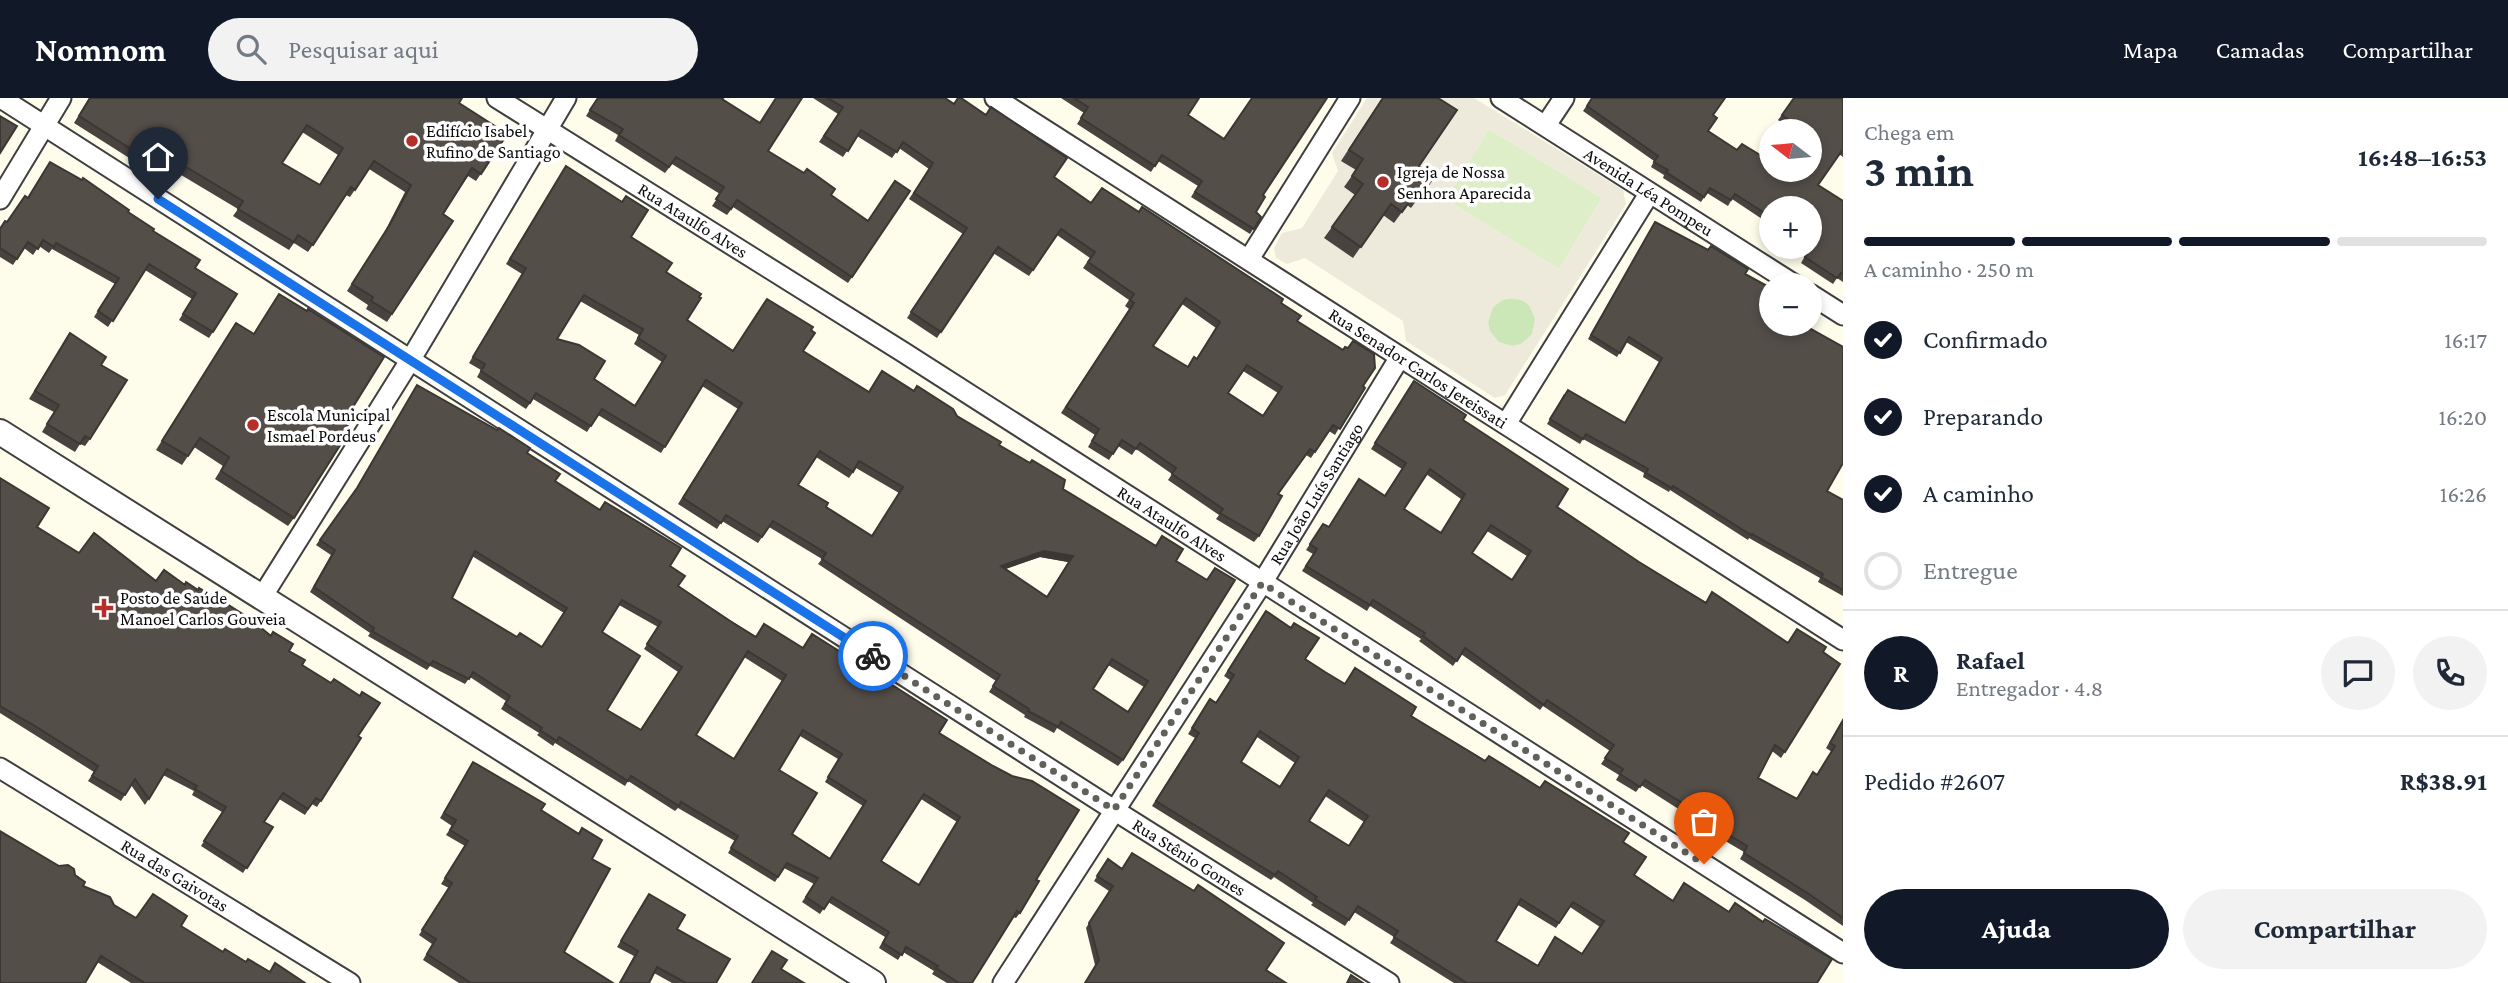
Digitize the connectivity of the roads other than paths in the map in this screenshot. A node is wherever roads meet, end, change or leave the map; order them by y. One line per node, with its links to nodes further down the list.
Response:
1 (1, 98): 10 (street, Rua Stênio Gomes)
2 (61, 98): 10 (street)
3 (497, 98): 11 (street, Rua Ataulfo Alves)
4 (566, 98): 11 (street)
5 (995, 98): 14 (street, Rua Senador Carlos Jereissati)
6 (1350, 98): 14 (street)
7 (1500, 98): 9 (street, Avenida Léa Pompeu)
8 (1564, 98): 9 (street)
9 (1546, 125): 12 (street, Avenida Léa Pompeu)
10 (44, 127): 13 (street); 19 (street, Rua Stênio Gomes)
11 (546, 128): 19 (street); 22 (street, Rua Ataulfo Alves)
12 (1649, 194): 15 (street, Avenida Léa Pompeu); 20 (street)
13 (0, 199)
14 (1249, 259): 18 (street, Rua Senador Carlos Jereissati)
15 (1777, 273)
16 (1822, 302): 17 (street)
17 (1843, 315)
18 (1400, 358): 20 (street, Rua Senador Carlos Jereissati); 22 (street, Rua João Luís Santiago)
19 (411, 359): 23 (street); 26 (street, Rua Stênio Gomes)
20 (1506, 424): 24 (street, Rua Senador Carlos Jereissati)
21 (0, 432): 23 (street)
22 (1262, 583): 26 (street, Rua João Luís Santiago); 27 (street, Rua Ataulfo Alves)
23 (262, 597): 29 (street)
24 (1843, 640)
25 (0, 768): 28 (street, Rua das Gaivotas)
26 (1114, 810): 30 (street, Rua João Luís Santiago); 31 (street, Rua Stênio Gomes)
27 (1843, 953)
28 (350, 983)
29 (873, 983)
30 (1003, 983)
31 (1390, 983)

